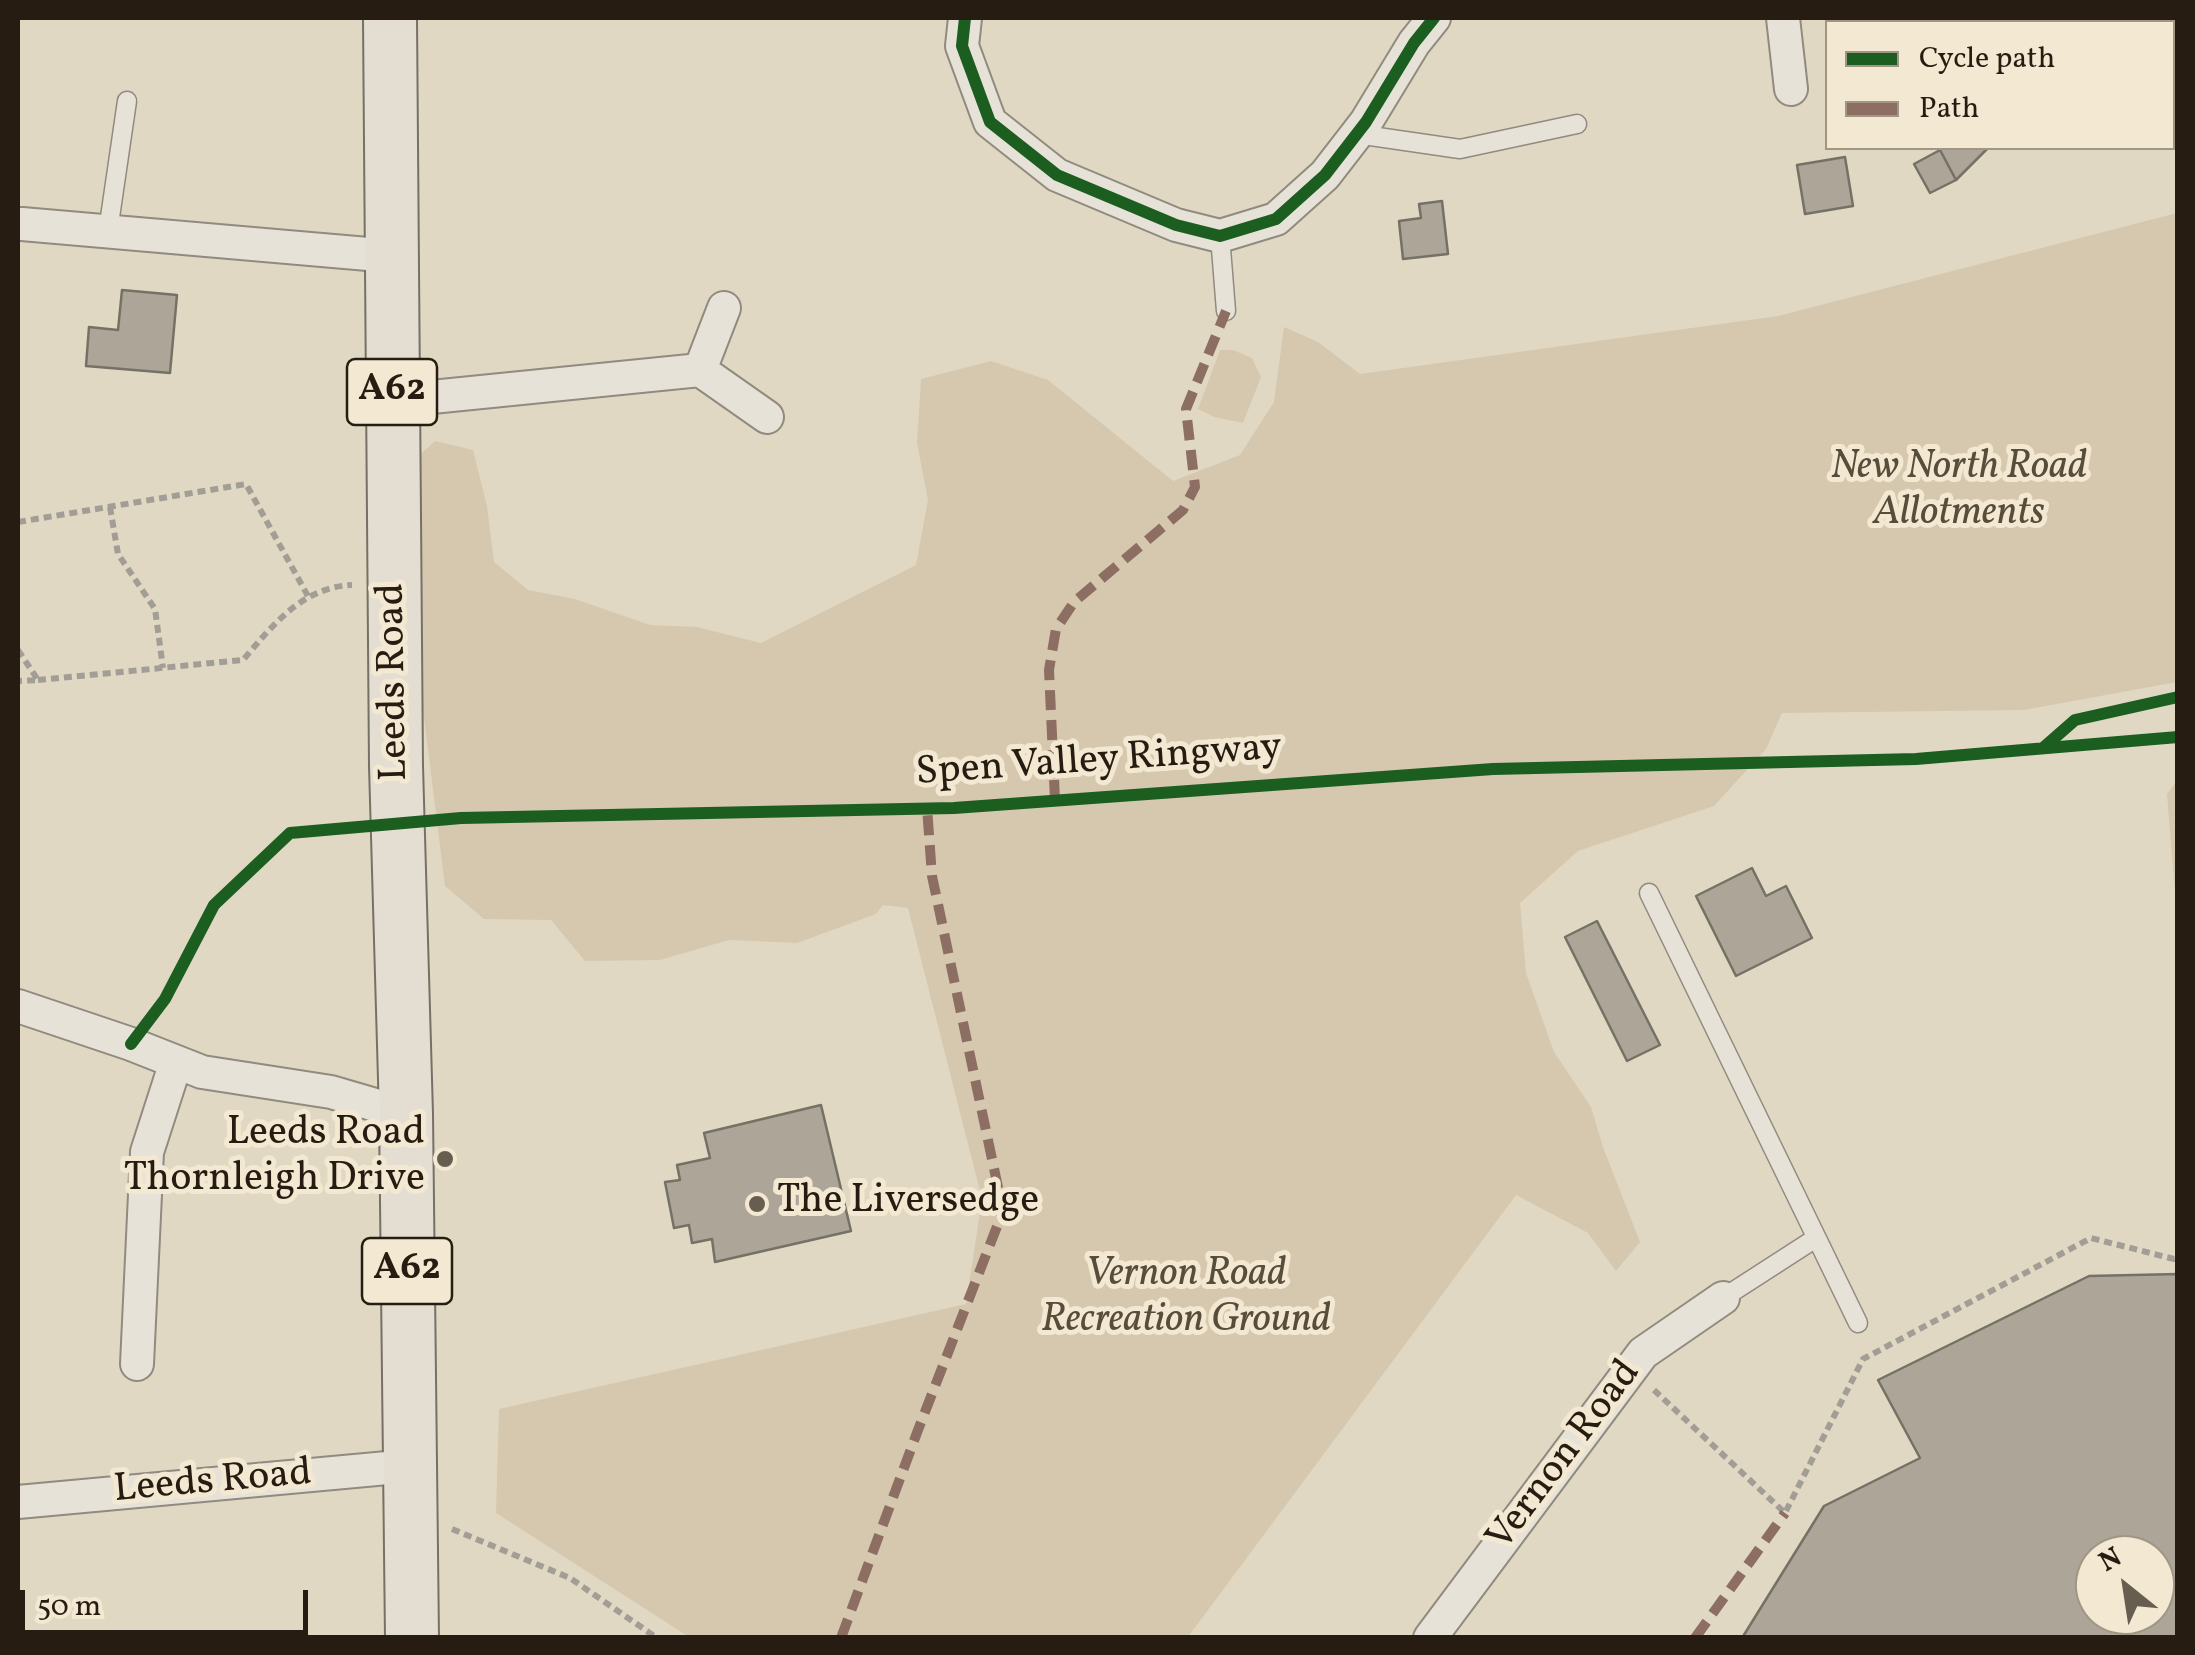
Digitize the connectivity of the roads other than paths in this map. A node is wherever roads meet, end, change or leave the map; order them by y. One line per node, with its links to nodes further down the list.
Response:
1 (390, 18): 12 (main road, Leeds Road / A62)
2 (965, 18): 11 (street)
3 (1434, 18): 8 (street)
4 (1782, 18): 5 (street)
5 (1791, 89)
6 (127, 101): 10 (lane)
7 (1577, 124): 8 (lane)
8 (1357, 134): 11 (street)
9 (22, 224): 10 (street)
10 (108, 232): 12 (street)
11 (1220, 236): 14 (lane)
12 (392, 256): 16 (main road, Leeds Road / A62)
13 (724, 308): 15 (street)
14 (1226, 312)
15 (700, 370): 16 (street); 17 (street)
16 (392, 401): 21 (main road, Leeds Road / A62)
17 (767, 417)
18 (1649, 894): 22 (lane)
19 (18, 1006): 20 (street)
20 (176, 1062): 21 (street); 25 (street)
21 (406, 1114): 26 (main road, Leeds Road / A62)
22 (1816, 1238): 23 (lane); 24 (lane)
23 (1723, 1298): 29 (street, Vernon Road)
24 (1858, 1323)
25 (137, 1364)
26 (408, 1466): 27 (street, Leeds Road); 28 (main road, Leeds Road / A62)
27 (18, 1502)
28 (412, 1638)
29 (1430, 1638)

